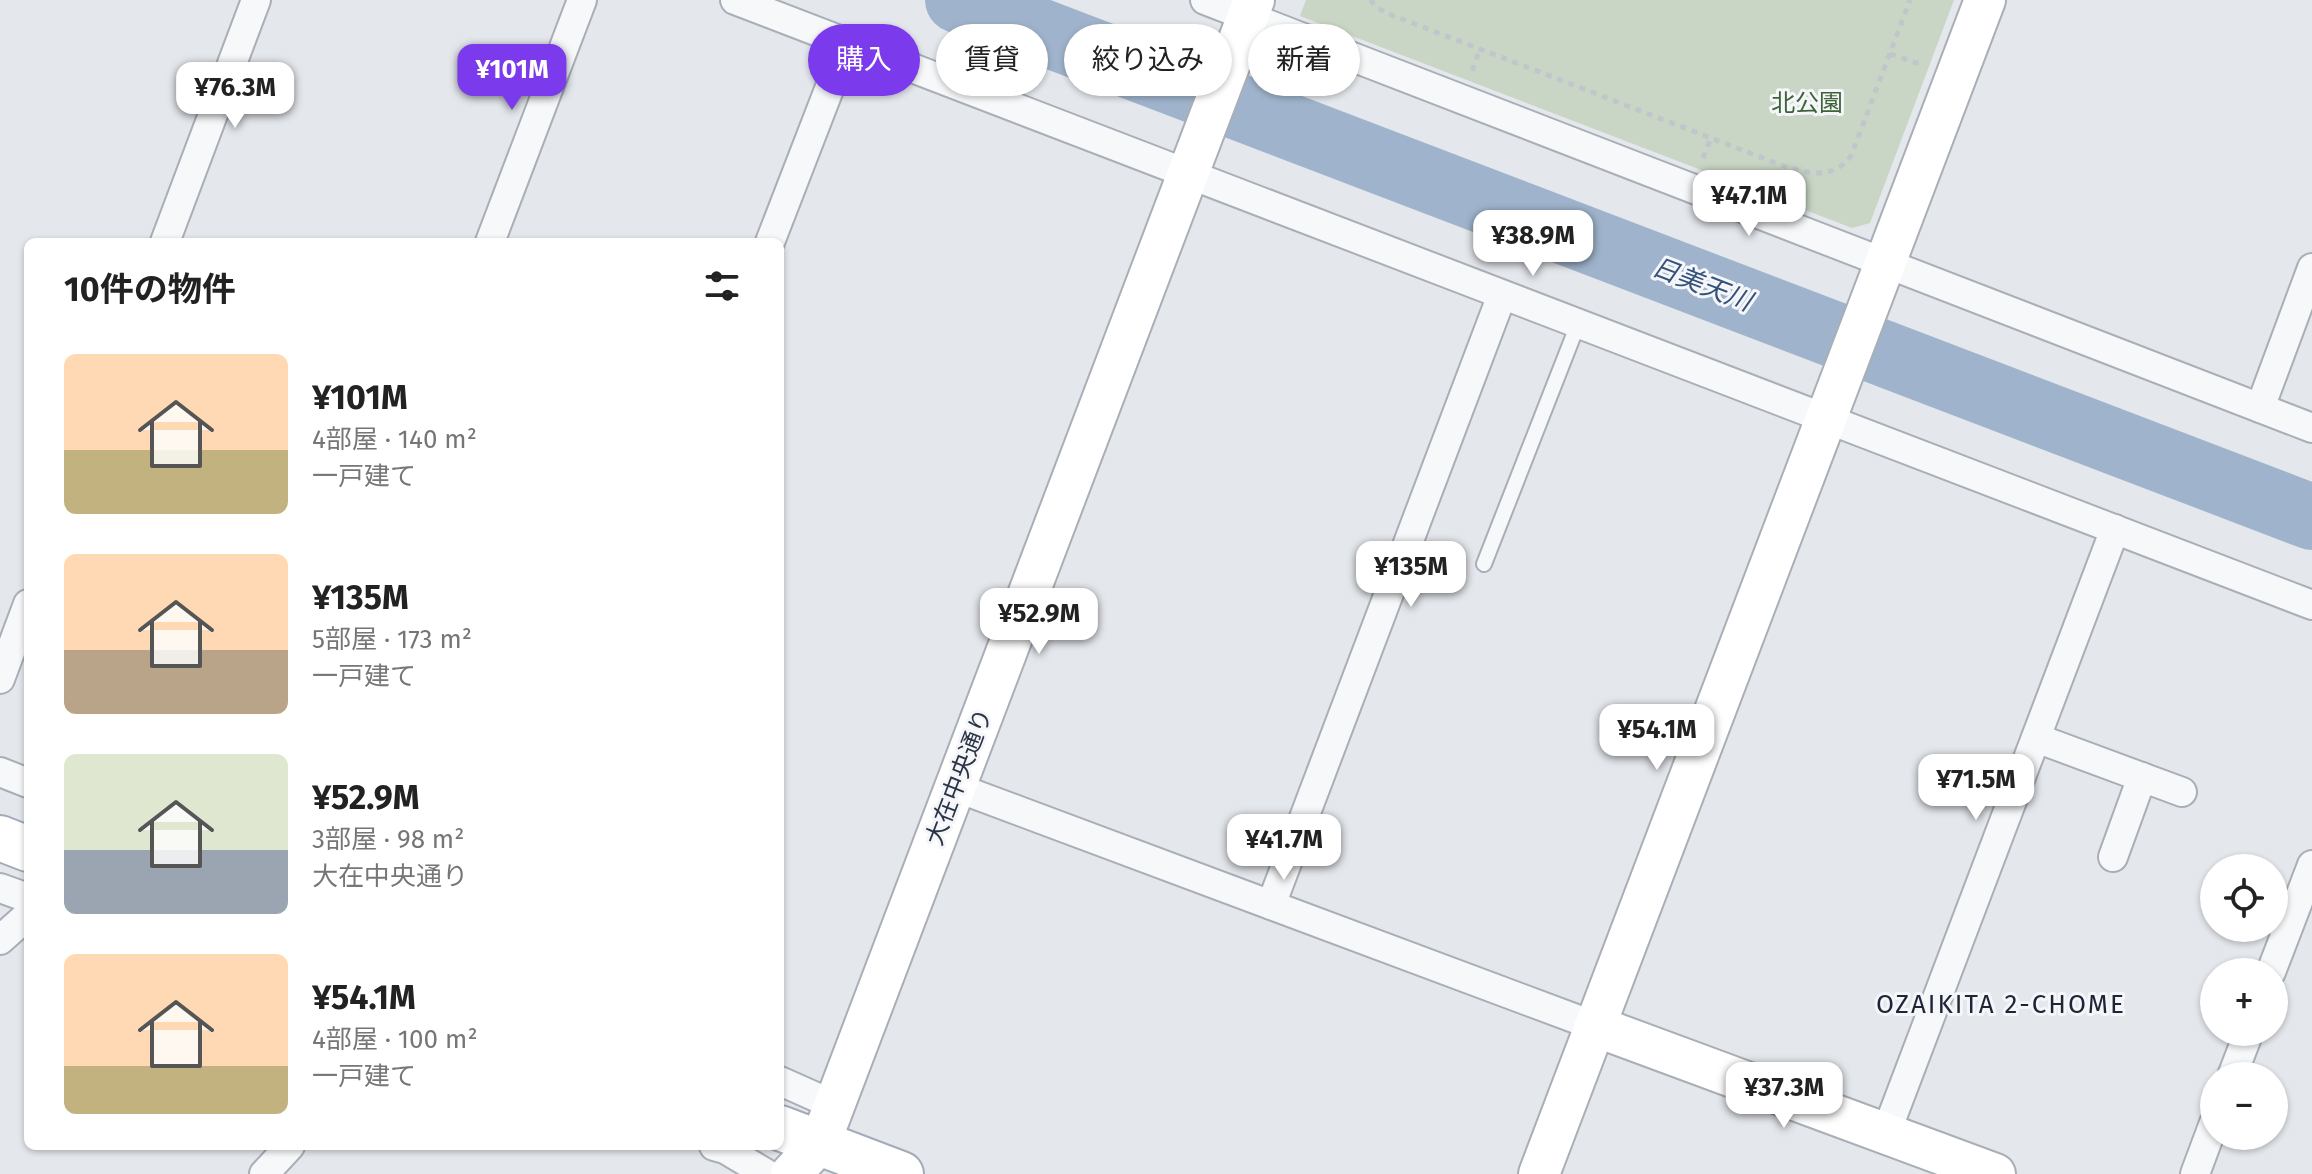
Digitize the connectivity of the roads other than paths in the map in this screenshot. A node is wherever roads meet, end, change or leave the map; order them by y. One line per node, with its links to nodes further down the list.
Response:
1 (256, 0): 11 (street)
2 (582, 0): 12 (street)
3 (735, 0): 7 (street)
4 (1205, 0): 6 (street)
5 (1985, 0): 15 (street)
6 (1246, 19): 10 (street, 大在中央通り); 15 (street)
7 (808, 28)
8 (920, 68): 10 (street)
9 (826, 96): 13 (street)
10 (1193, 161): 16 (street); 30 (street, 大在中央通り)
11 (167, 238)
12 (492, 238)
13 (772, 238)
14 (2312, 268): 19 (street)
15 (1880, 276): 18 (street); 19 (street)
16 (1502, 295): 17 (street); 38 (street)
17 (1578, 324): 18 (street); 22 (lane)
18 (1831, 406): 21 (street); 42 (street)
19 (2260, 408): 20 (street)
20 (2312, 428)
21 (2115, 529): 23 (street); 26 (street)
22 (1484, 564)
23 (2312, 605)
24 (24, 615): 25 (street)
25 (0, 679)
26 (2036, 738): 28 (street); 44 (street)
27 (0, 772): 29 (street)
28 (2142, 777): 31 (street); 34 (street)
29 (24, 781)
30 (955, 787): 38 (street); 45 (street, 大在中央通り)
31 (2182, 792)
32 (0, 838): 33 (main road)
33 (24, 847)
34 (2113, 857)
35 (2312, 865): 41 (street)
36 (0, 888): 37 (street)
37 (24, 897)
38 (1271, 905): 42 (street)
39 (24, 919): 40 (street)
40 (0, 940)
41 (2276, 958)
42 (1595, 1026): 44 (street); 52 (street)
43 (784, 1090): 45 (street)
44 (1886, 1133): 53 (street)
45 (806, 1138): 51 (main road)
46 (286, 1150): 49 (street)
47 (727, 1150): 50 (street)
48 (2204, 1150): 54 (street)
49 (264, 1174)
50 (767, 1174)
51 (901, 1174)
52 (1539, 1174)
53 (1995, 1174)
54 (2195, 1174)

